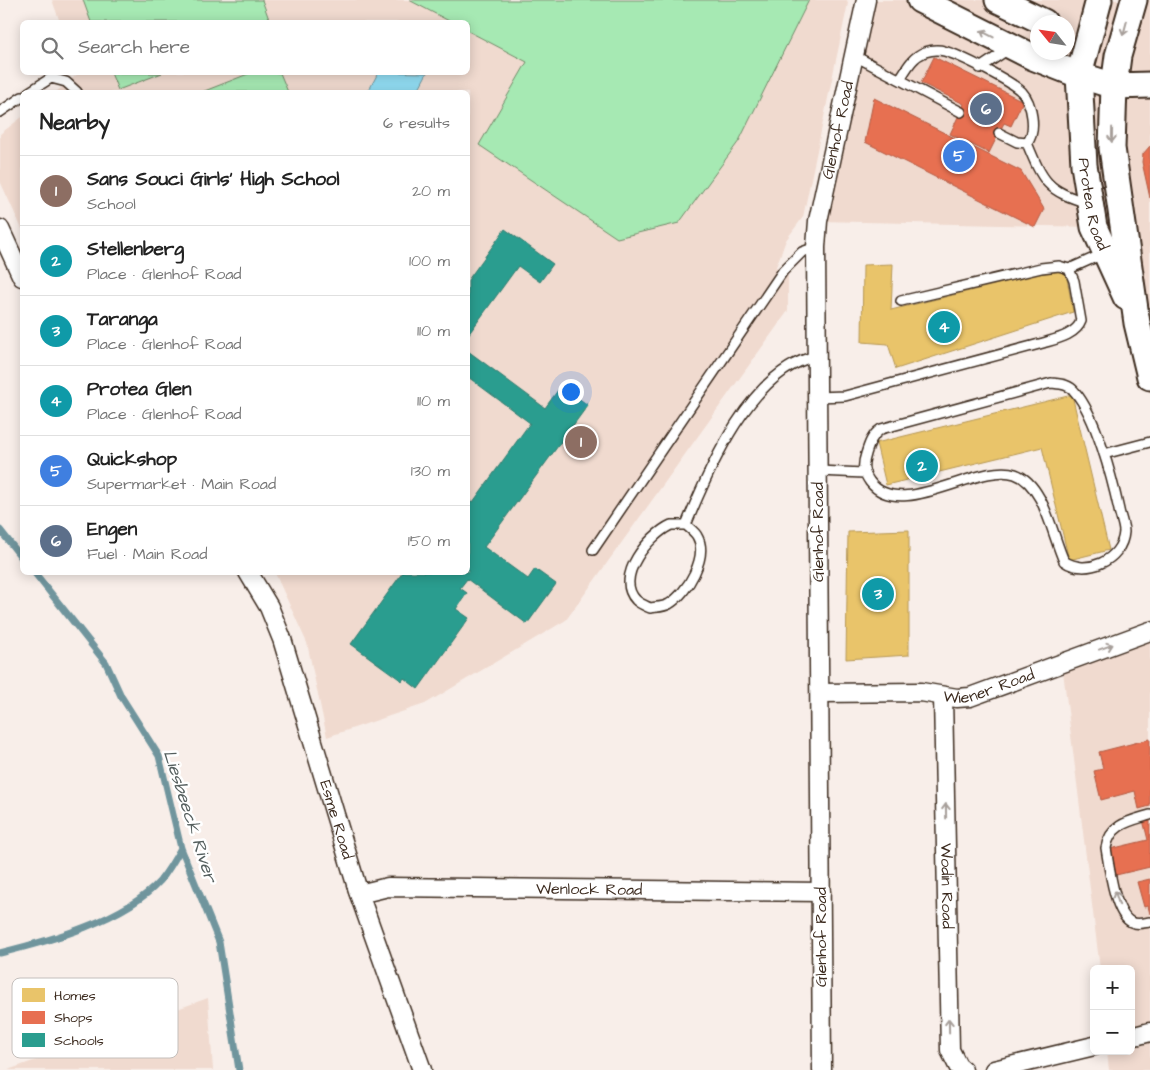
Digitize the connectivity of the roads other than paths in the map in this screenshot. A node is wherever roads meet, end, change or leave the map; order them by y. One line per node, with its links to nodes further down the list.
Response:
1 (866, 0): 9 (street, Glenhof Road)
2 (920, 0): 8 (main road, one-way to 2)
3 (998, 0): 6 (main road)
4 (1099, 0): 7 (main road, Protea Road)
5 (1134, 0): 10 (main road, Protea Road, one-way to 10)
6 (1030, 15)
7 (1077, 38): 10 (main road); 12 (main road, Protea Road)
8 (1012, 46): 11 (lane); 12 (main road)
9 (853, 55): 13 (lane); 25 (street, Glenhof Road)
10 (1118, 56): 14 (main road); 15 (main road, Protea Road)
11 (980, 68): 13 (lane); 22 (lane)
12 (1079, 75): 15 (main road); 23 (main road, Protea Road)
13 (900, 79): 20 (lane)
14 (1150, 84): 15 (main road)
15 (1114, 86): 30 (main road, Protea Road, one-way to 30)
16 (33, 90): 17 (lane)
17 (75, 90)
18 (20, 98): 19 (lane)
19 (0, 112)
20 (961, 112)
21 (999, 133): 22 (lane)
22 (1027, 143): 23 (lane)
23 (1090, 203): 26 (main road, Protea Road)
24 (0, 229): 28 (street)
25 (816, 247): 31 (street, Glenhof Road); 39 (lane)
26 (1106, 253): 27 (lane); 30 (main road, Protea Road)
27 (1069, 269): 29 (lane); 33 (lane)
28 (20, 273)
29 (901, 301)
30 (1137, 324): 32 (main road, Protea Road)
31 (817, 356): 33 (street, Glenhof Road); 38 (lane)
32 (1150, 377)
33 (817, 397): 36 (street, Glenhof Road)
34 (1150, 442): 35 (lane)
35 (1104, 454): 37 (lane); 37 (lane)
36 (818, 471): 37 (lane); 42 (street, Glenhof Road)
37 (864, 473)
38 (686, 525): 38 (lane)
39 (593, 550)
40 (252, 575): 46 (street, Esme Road)
41 (1150, 631): 43 (street, Wiener Road, one-way to 41)
42 (820, 693): 43 (street, Wiener Road); 45 (street, Glenhof Road)
43 (943, 696): 53 (street, Wodin Road, one-way to 43)
44 (1150, 815): 47 (lane, one-way to 44)
45 (821, 892): 46 (street, Wenlock Road); 52 (street, Glenhof Road)
46 (359, 894): 51 (street, Esme Road)
47 (1150, 922)
48 (1150, 1032): 49 (street)
49 (1135, 1034)
50 (1090, 1047): 54 (street)
51 (422, 1070)
52 (822, 1070)
53 (963, 1070)
54 (994, 1070)

